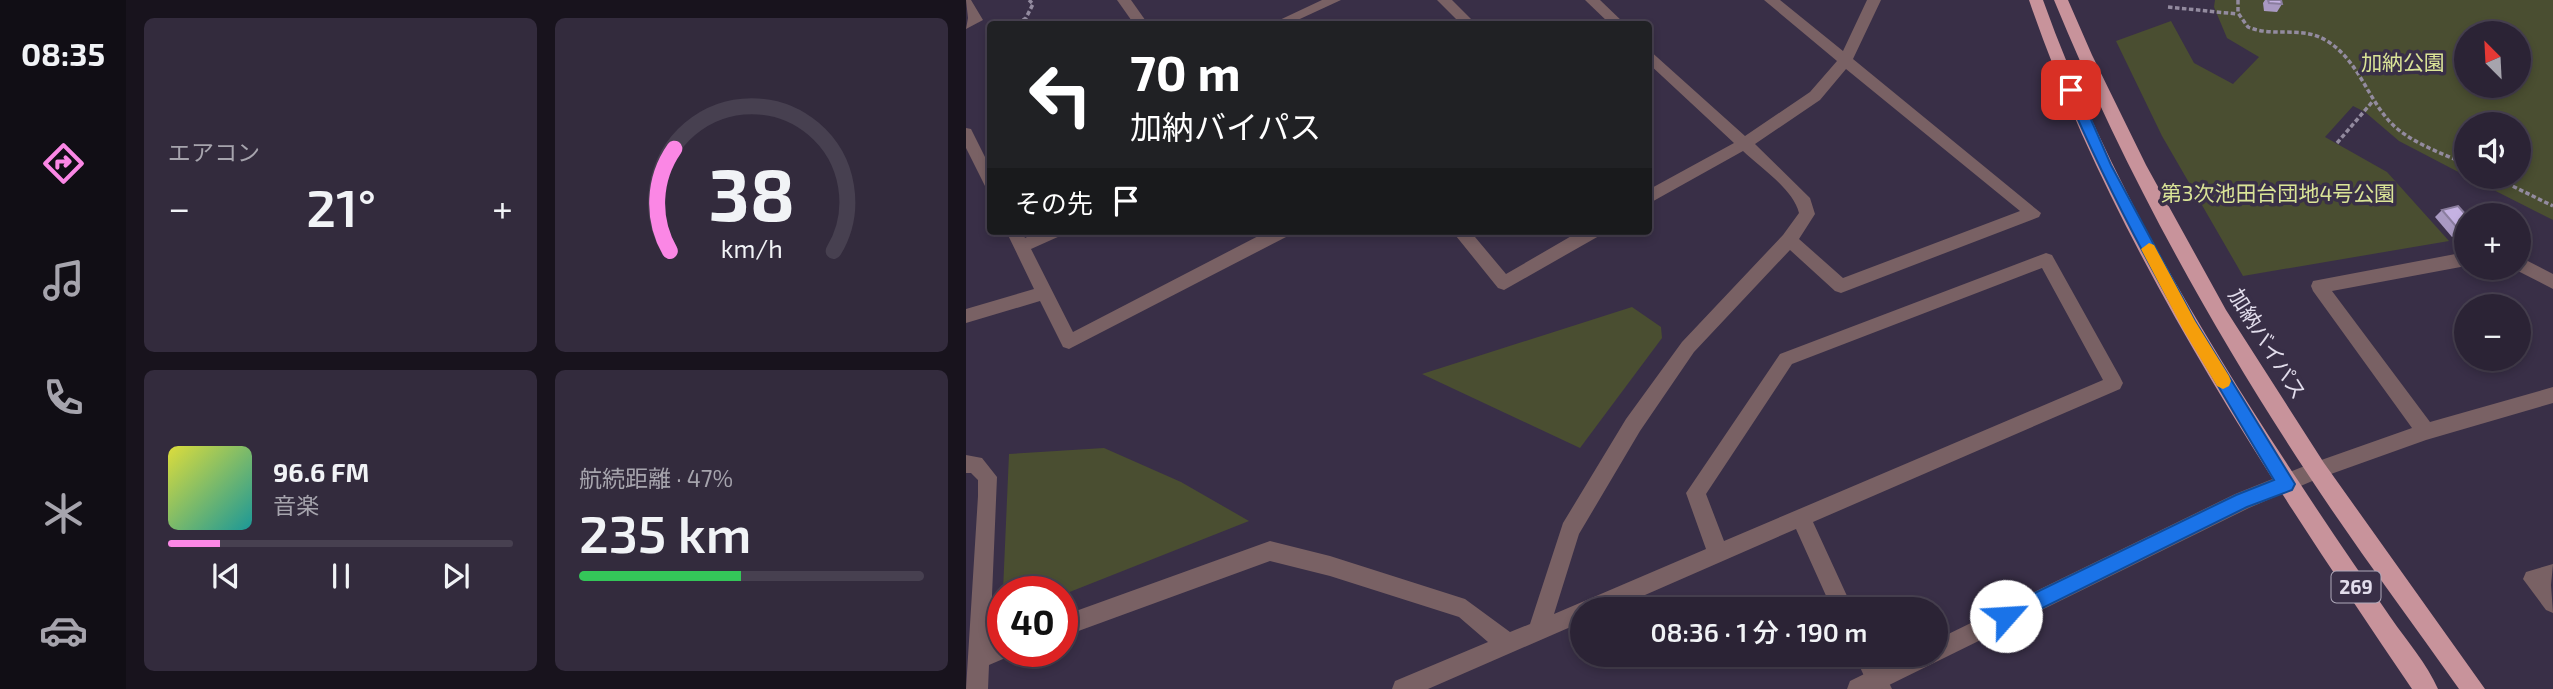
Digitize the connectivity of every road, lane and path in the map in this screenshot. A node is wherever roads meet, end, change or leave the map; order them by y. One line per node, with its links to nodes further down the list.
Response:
1 (1029, 0): 14 (path)
2 (1334, 0): 16 (street)
3 (1444, 0): 17 (street)
4 (1592, 0): 18 (street)
5 (1772, 0): 21 (street)
6 (1874, 0): 21 (street)
7 (2036, 0): 46 (highway, 269)
8 (2061, 0): 45 (highway, 加納バイパス / 269)
9 (2238, 0): 13 (path)
10 (1129, 1): 15 (street)
11 (966, 2): 19 (street)
12 (2168, 7): 13 (path)
13 (2237, 14): 22 (path)
14 (1022, 21)
15 (1139, 21)
16 (1285, 21)
17 (1466, 21)
18 (1615, 21)
19 (966, 24)
20 (1652, 58): 25 (street)
21 (1846, 60): 25 (street); 36 (street)
22 (2373, 101): 24 (path); 27 (path)
23 (966, 133): 26 (street)
24 (2336, 143)
25 (1744, 144): 29 (street); 36 (street)
26 (984, 154)
27 (2454, 158)
28 (2518, 189): 30 (path)
29 (1652, 196)
30 (2553, 206)
31 (1036, 235): 35 (street)
32 (1274, 235): 40 (street)
33 (1463, 235): 34 (street)
34 (1586, 235)
35 (1017, 239): 40 (street)
36 (1789, 240): 55 (street)
37 (2454, 261): 43 (street)
38 (2531, 270): 39 (street)
39 (2553, 282)
40 (1044, 293): 41 (street)
41 (966, 316)
42 (2551, 398): 43 (street)
43 (2426, 432): 45 (street)
44 (966, 464): 59 (street)
45 (2317, 470): 46 (street); 66 (highway, 加納バイパス / 269)
46 (2286, 484): 57 (street); 65 (highway, 269)
47 (1801, 518): 48 (street); 48 (street); 51 (street)
48 (1718, 553): 50 (street)
49 (2553, 574): 52 (street)
50 (1617, 597)
51 (1837, 597)
52 (2553, 603)
53 (1570, 617): 55 (street)
54 (1078, 622): 56 (street)
55 (1538, 631): 56 (street)
56 (1508, 644): 64 (street)
57 (1948, 645)
58 (987, 655): 59 (street)
59 (978, 658): 63 (street)
60 (1867, 667): 62 (street)
61 (1905, 667): 62 (street)
62 (1872, 686)
63 (977, 689)
64 (1403, 689)
65 (2426, 689)
66 (2473, 689)

